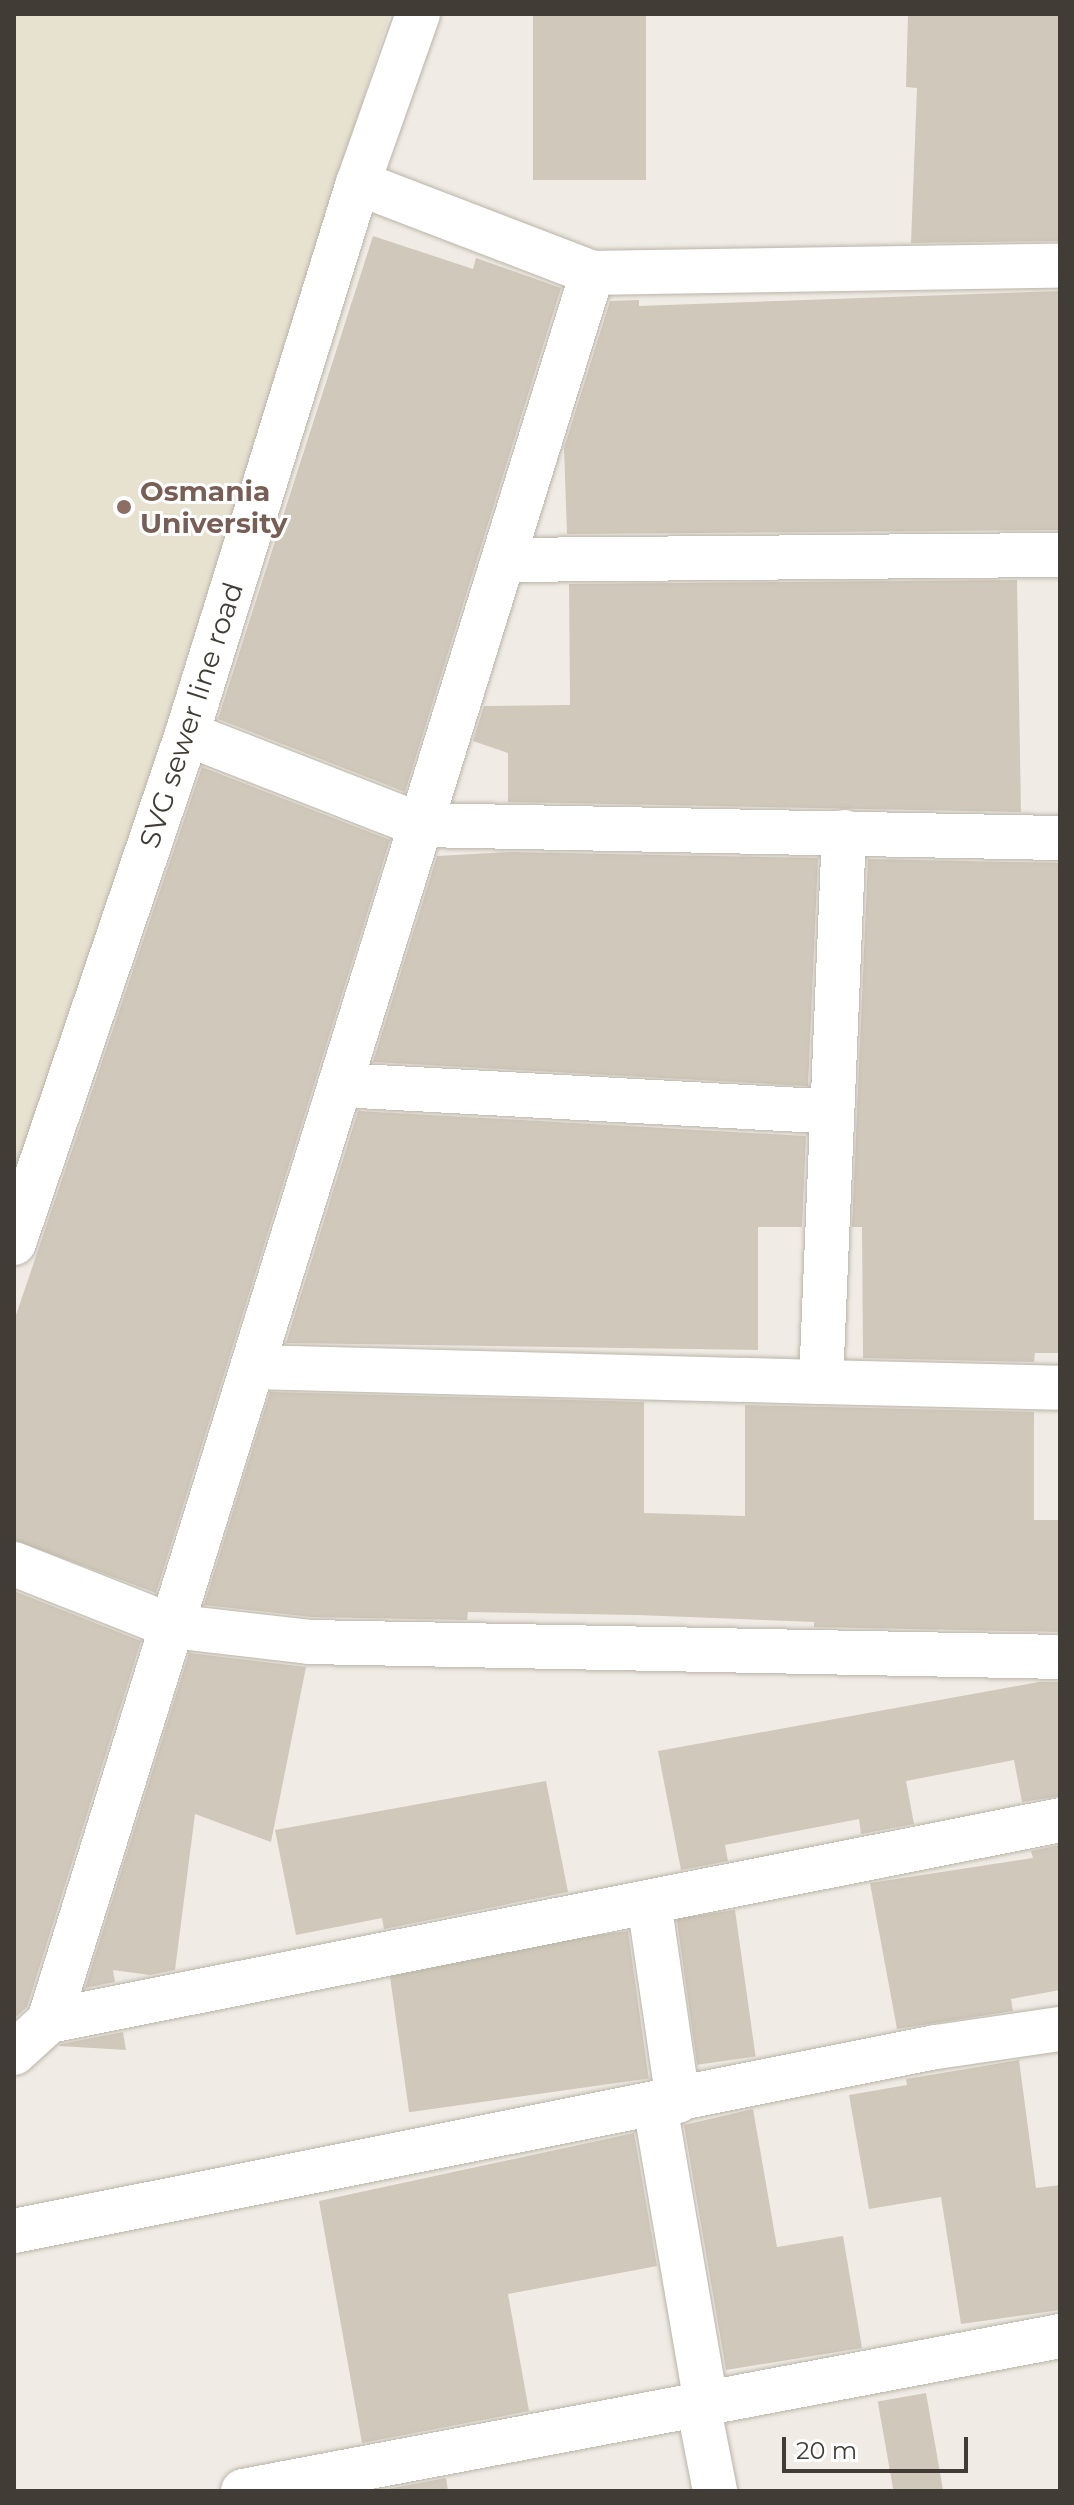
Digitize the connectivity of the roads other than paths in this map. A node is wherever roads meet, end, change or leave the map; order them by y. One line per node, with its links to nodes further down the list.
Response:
1 (418, 14): 2 (street, SVG sewer line road)
2 (358, 183): 4 (street); 7 (street, SVG sewer line road)
3 (1060, 266): 4 (street)
4 (592, 273): 6 (street)
5 (1060, 555): 6 (street)
6 (504, 560): 8 (street)
7 (187, 734): 8 (street); 13 (street, SVG sewer line road)
8 (421, 825): 9 (street); 11 (street)
9 (844, 832): 10 (street); 12 (street)
10 (1060, 838)
11 (340, 1085): 12 (street); 14 (street)
12 (832, 1112): 15 (street)
13 (14, 1243)
14 (253, 1367): 15 (street); 18 (street)
15 (821, 1382): 16 (street)
16 (1060, 1388)
17 (14, 1564): 18 (street)
18 (171, 1626): 19 (street); 22 (street)
19 (1060, 1657)
20 (1060, 1820): 21 (street)
21 (649, 1902): 22 (street); 25 (street)
22 (49, 2021): 24 (street)
23 (1060, 2029): 25 (street)
24 (14, 2053)
25 (666, 2103): 26 (street); 28 (street)
26 (14, 2231)
27 (1060, 2336): 28 (street)
28 (702, 2404): 29 (street); 30 (street)
29 (243, 2491)
30 (715, 2491)

